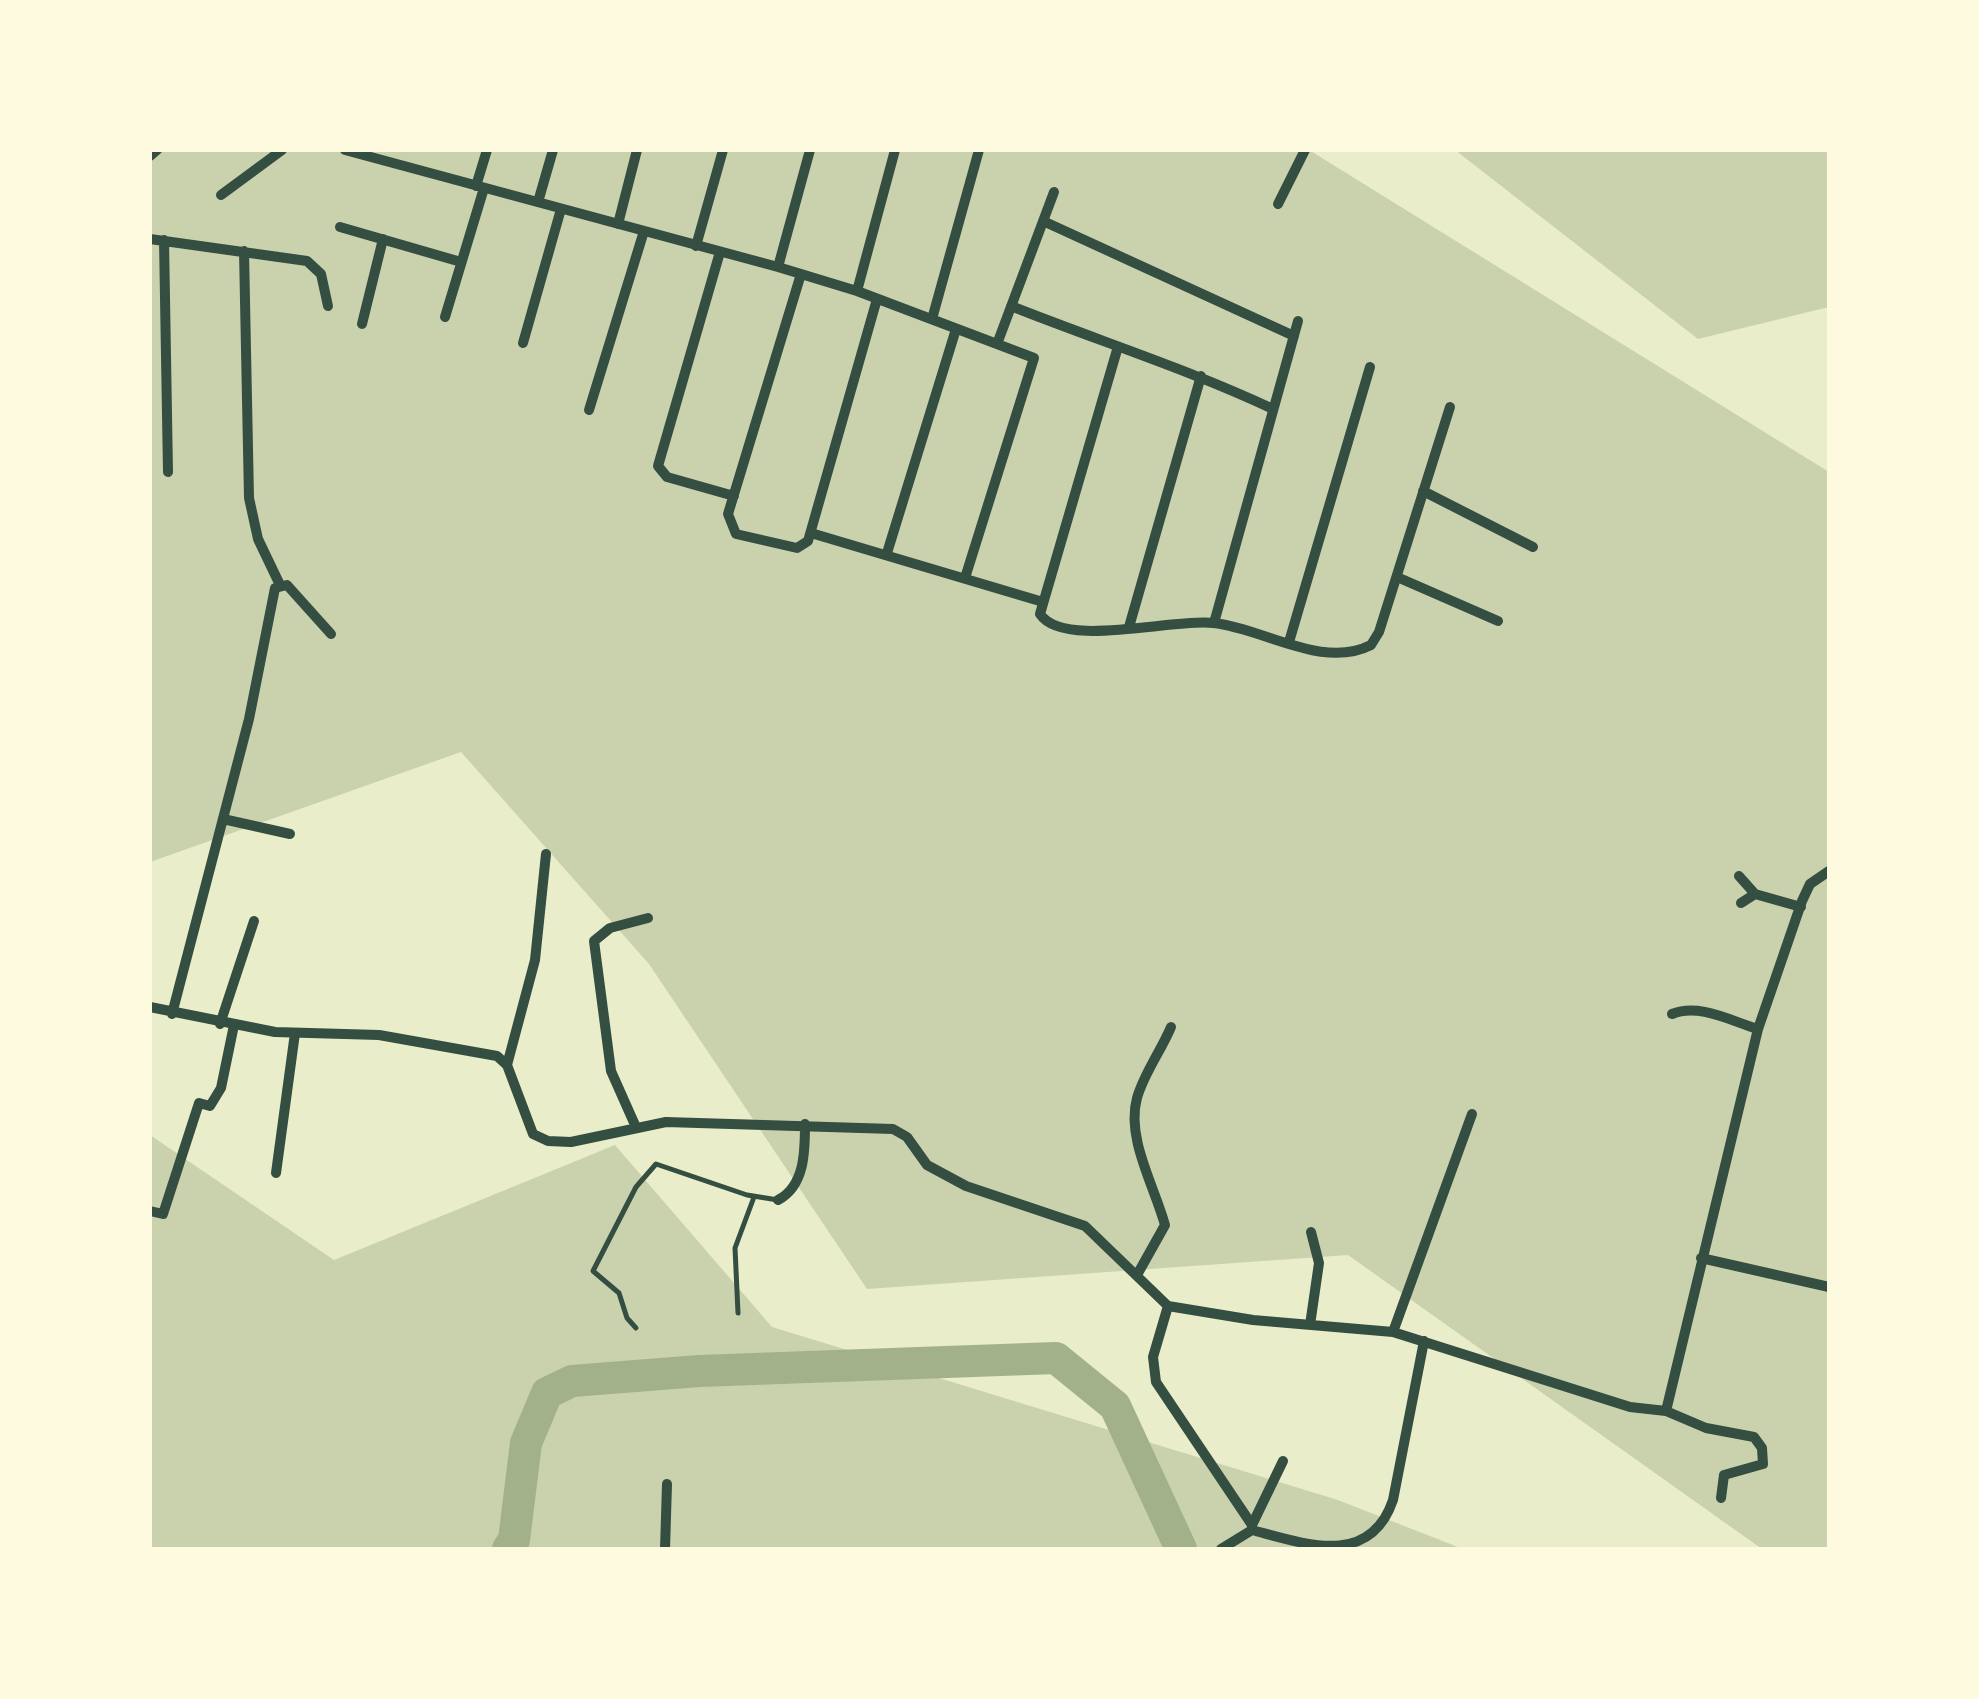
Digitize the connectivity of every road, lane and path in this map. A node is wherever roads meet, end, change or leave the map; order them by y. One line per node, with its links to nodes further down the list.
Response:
1 (158, 150): 13 (street)
2 (282, 150): 17 (street)
3 (346, 150): 14 (street)
4 (405, 150): 14 (street)
5 (488, 150): 15 (street)
6 (553, 150): 18 (street)
7 (638, 150): 22 (street)
8 (723, 150): 28 (street)
9 (810, 150): 32 (street)
10 (895, 150): 34 (street)
11 (979, 150): 39 (street)
12 (1306, 150): 19 (street)
13 (150, 156)
14 (401, 165): 15 (street)
15 (480, 187): 18 (street); 31 (street)
16 (1054, 192): 21 (street)
17 (221, 195)
18 (538, 202): 20 (street)
19 (1278, 204)
20 (561, 209): 22 (street); 44 (street)
21 (1043, 221): 37 (street); 43 (street)
22 (618, 224): 24 (street)
23 (340, 227): 27 (street)
24 (644, 231): 28 (street); 50 (street)
25 (150, 240): 26 (street)
26 (164, 240): 29 (street); 52 (street)
27 (383, 240): 31 (street); 41 (street)
28 (696, 246): 30 (street)
29 (244, 251): 36 (street); 60 (street)
30 (720, 252): 32 (street); 54 (street)
31 (461, 262): 38 (street)
32 (778, 267): 33 (street)
33 (800, 274): 34 (street); 54 (street)
34 (857, 292): 35 (street)
35 (877, 298): 39 (street); 55 (street)
36 (328, 306)
37 (1011, 306): 45 (street); 46 (street)
38 (445, 317)
39 (932, 320): 42 (street)
40 (1298, 321): 43 (street)
41 (362, 324)
42 (956, 329): 45 (street); 57 (street)
43 (1294, 336): 51 (street)
44 (522, 343)
45 (997, 344): 59 (street)
46 (1117, 350): 48 (street); 61 (street)
47 (1370, 366): 66 (street)
48 (1201, 376): 51 (street); 64 (street)
49 (1450, 407): 53 (street)
50 (589, 410)
51 (1274, 410): 63 (street)
52 (168, 472)
53 (1423, 491): 56 (street); 58 (street)
54 (734, 496): 55 (street)
55 (811, 532): 57 (street)
56 (1533, 547)
57 (887, 553): 59 (street)
58 (1396, 577): 62 (street); 66 (street)
59 (966, 578): 61 (street)
60 (280, 585): 65 (street); 67 (street)
61 (1043, 602): 64 (street)
62 (1498, 621)
63 (1214, 622): 64 (street); 66 (street)
64 (1130, 628)
65 (332, 634)
66 (1290, 642)
67 (223, 818): 68 (street); 78 (street)
68 (290, 834)
69 (546, 854): 85 (street)
70 (1829, 871): 74 (street)
71 (1739, 876): 72 (street)
72 (1755, 894): 73 (street); 74 (street)
73 (1741, 903)
74 (1800, 907): 83 (street)
75 (648, 918): 88 (street)
76 (254, 921): 80 (street)
77 (150, 1006): 78 (street)
78 (172, 1014): 80 (street)
79 (1672, 1014): 83 (street)
80 (220, 1024): 81 (street)
81 (234, 1025): 84 (street); 92 (street)
82 (1171, 1028): 95 (street)
83 (1758, 1029): 94 (street)
84 (295, 1032): 85 (street); 89 (street)
85 (508, 1065): 88 (street)
86 (1472, 1114): 101 (street)
87 (806, 1124): 88 (street); 91 (street); 95 (street)
88 (635, 1125)
89 (276, 1173)
90 (754, 1197): 91 (lane); 98 (lane); 100 (lane)
91 (778, 1200)
92 (150, 1212)
93 (1312, 1232): 99 (street)
94 (1701, 1258): 96 (street); 103 (street)
95 (1137, 1275): 97 (street)
96 (1829, 1287)
97 (1168, 1306): 99 (street); 107 (street)
98 (738, 1313)
99 (1310, 1325): 101 (street)
100 (636, 1328)
101 (1393, 1332): 102 (street)
102 (1424, 1341): 103 (street); 107 (street)
103 (1666, 1412): 106 (street)
104 (1283, 1461): 107 (street)
105 (666, 1484): 108 (street)
106 (1721, 1498)
107 (1252, 1527): 109 (street)
108 (666, 1549)
109 (1221, 1549)

